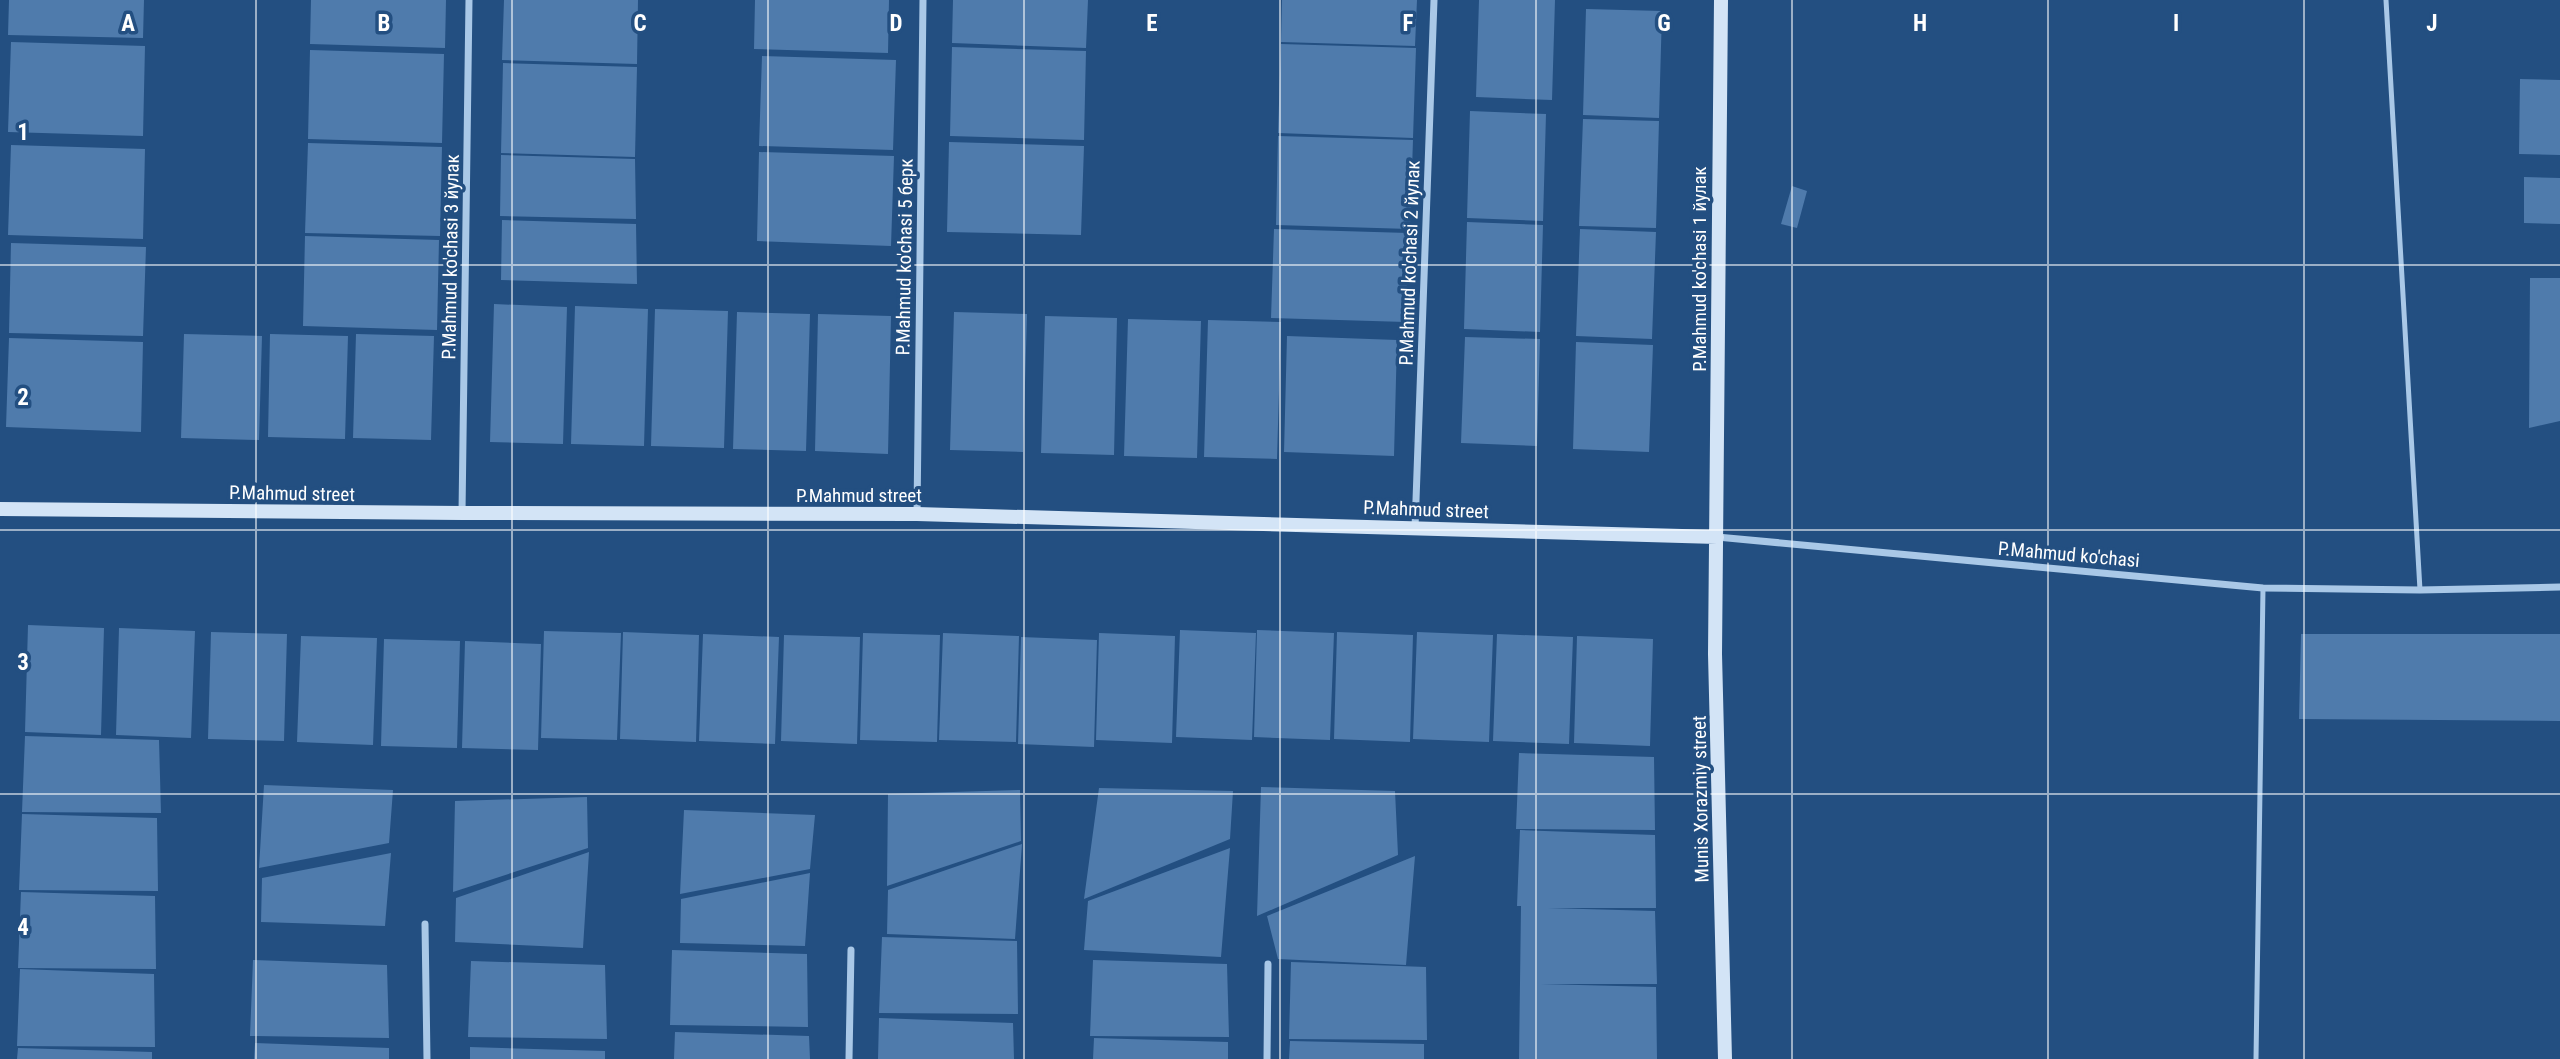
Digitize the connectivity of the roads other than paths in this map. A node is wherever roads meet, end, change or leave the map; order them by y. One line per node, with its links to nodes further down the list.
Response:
1 (469, 0): 7 (street, P.Mahmud ko'chasi 3 йулак)
2 (923, 0): 8 (street, P.Mahmud ko'chasi 5 берк)
3 (1434, 0): 9 (street, P.Mahmud ko'chasi 2 йулак)
4 (1721, 0): 10 (street, P.Mahmud ko'chasi 1 йулак)
5 (2386, 0): 13 (lane)
6 (0, 509): 7 (street, P.Mahmud street)
7 (462, 513): 8 (street, P.Mahmud street)
8 (917, 514): 9 (street, P.Mahmud street)
9 (1415, 528): 10 (street, P.Mahmud street)
10 (1717, 537): 12 (street, P.Mahmud ko'chasi); 20 (street, Munis Xorazmiy street)
11 (2560, 585): 13 (street, P.Mahmud ko'chasi)
12 (2263, 588): 13 (street, P.Mahmud ko'chasi); 21 (lane)
13 (2420, 590)
14 (425, 924): 17 (street)
15 (851, 950): 18 (street)
16 (1268, 964): 19 (street)
17 (427, 1059)
18 (849, 1059)
19 (1267, 1059)
20 (1725, 1059)
21 (2256, 1059)

